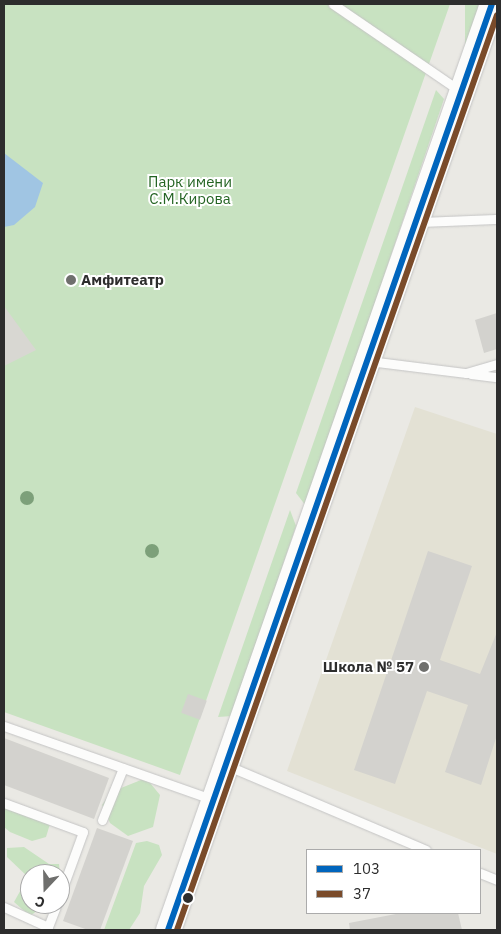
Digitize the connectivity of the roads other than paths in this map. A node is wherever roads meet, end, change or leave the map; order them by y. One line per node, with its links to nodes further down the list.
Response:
1 (333, 4): 3 (lane)
2 (493, 12): 3 (street)
3 (462, 92): 5 (street)
4 (497, 219): 5 (lane)
5 (416, 222): 6 (street)
6 (366, 361): 8 (lane); 11 (street)
7 (497, 364): 8 (lane)
8 (466, 374): 9 (lane)
9 (497, 377)
10 (4, 726): 12 (lane)
11 (225, 765): 13 (street); 16 (lane)
12 (123, 768): 13 (lane); 15 (lane)
13 (214, 800): 24 (street)
14 (4, 803): 17 (lane)
15 (102, 820)
16 (424, 849)
17 (70, 868)
18 (481, 873): 19 (lane)
19 (497, 880)
20 (4, 907): 22 (lane)
21 (53, 914): 22 (lane)
22 (48, 928): 23 (lane)
23 (58, 930)
24 (168, 930)

